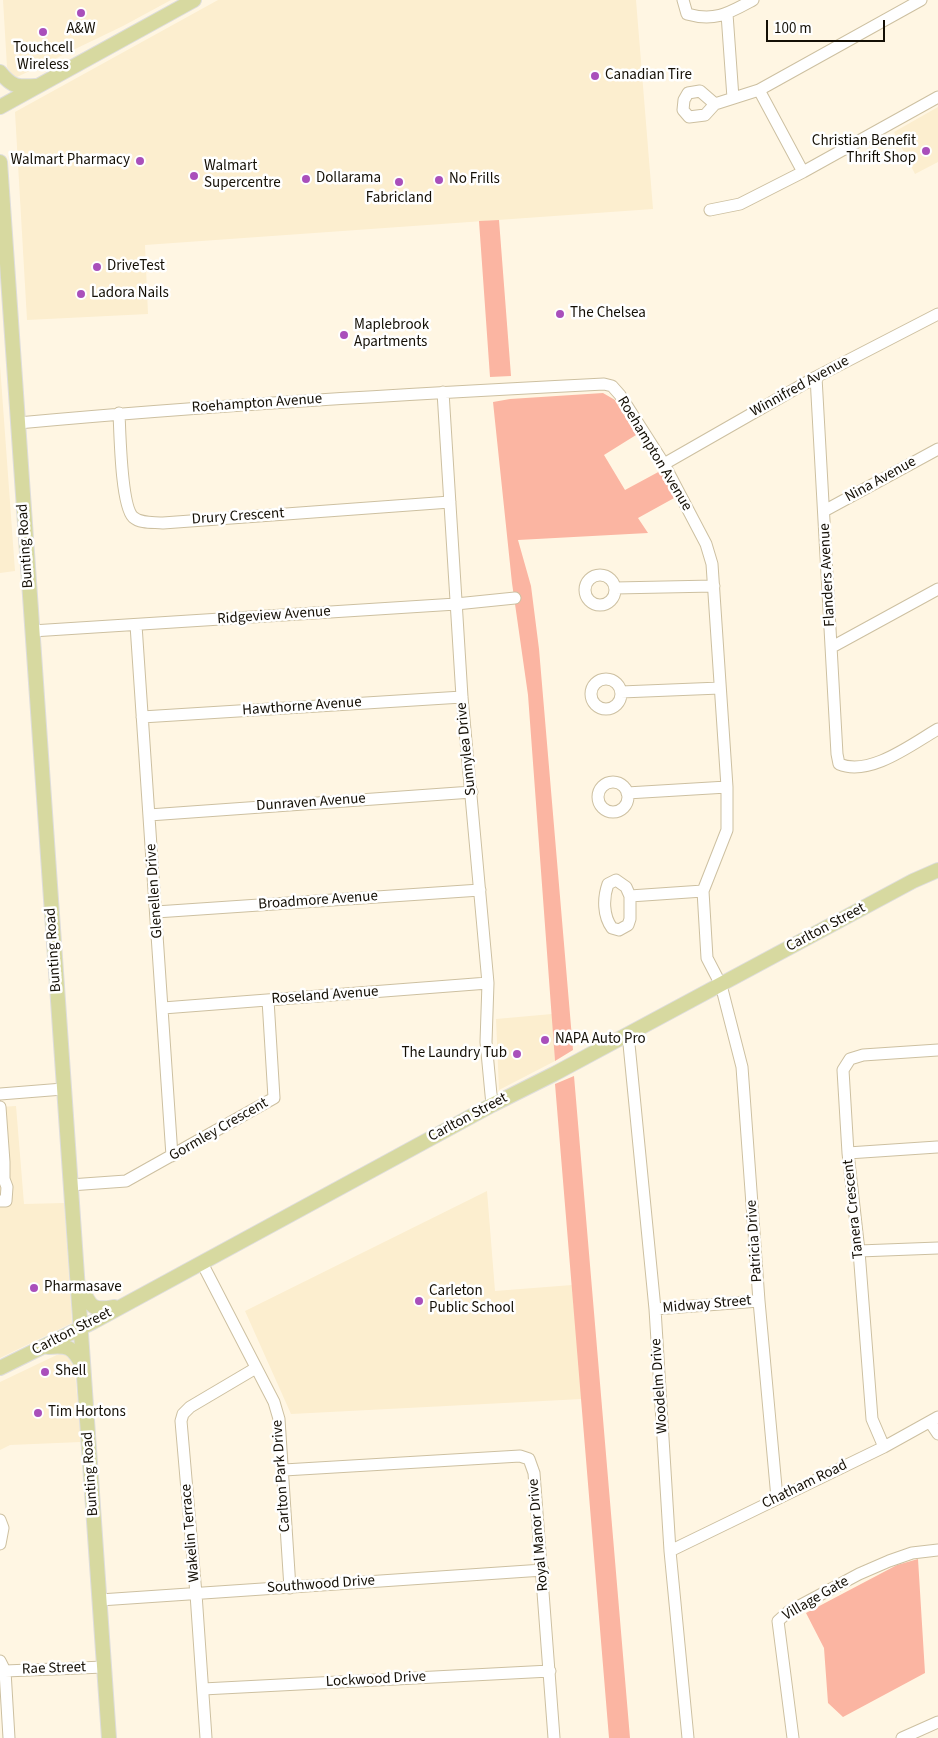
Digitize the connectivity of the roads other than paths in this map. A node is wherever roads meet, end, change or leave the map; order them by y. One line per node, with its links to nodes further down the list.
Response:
1 (194, 0): 7 (main road)
2 (683, 0): 5 (street)
3 (753, 0): 5 (street)
4 (921, 0): 8 (street)
5 (727, 14): 10 (street)
6 (0, 72): 7 (main road)
7 (39, 86): 12 (main road)
8 (759, 90): 10 (street); 14 (street)
9 (938, 97): 14 (street)
10 (733, 98): 11 (street)
11 (715, 104)
12 (0, 107)
13 (0, 162): 20 (main road, Bunting Road)
14 (803, 172): 15 (street)
15 (710, 210)
16 (938, 314): 17 (street, Winnifred Avenue)
17 (816, 377): 22 (street, Winnifred Avenue); 24 (street, Flanders Avenue)
18 (443, 392): 19 (street, Roehampton Avenue); 22 (street, Roehampton Avenue); 23 (street, Sunnylea Drive)
19 (119, 413): 20 (street, Roehampton Avenue); 23 (street, Drury Crescent)
20 (18, 423): 31 (main road, Bunting Road)
21 (938, 449): 24 (street, Nina Avenue)
22 (664, 464): 25 (street, Roehampton Avenue)
23 (450, 502): 29 (street, Sunnylea Drive)
24 (824, 511): 32 (street, Flanders Avenue)
25 (714, 586): 26 (street); 33 (street, Roehampton Avenue)
26 (615, 588)
27 (938, 589): 32 (street)
28 (515, 598): 29 (street, Ridgeview Avenue)
29 (456, 604): 30 (street, Ridgeview Avenue); 35 (street, Sunnylea Drive)
30 (136, 625): 31 (street, Ridgeview Avenue); 36 (street, Glenellen Drive)
31 (32, 631): 53 (main road, Bunting Road)
32 (832, 647): 37 (street, Flanders Avenue)
33 (720, 688): 34 (street); 38 (street, Roehampton Avenue)
34 (621, 692)
35 (462, 697): 36 (street, Hawthorne Avenue); 39 (street, Sunnylea Drive)
36 (142, 717): 41 (street, Glenellen Drive)
37 (938, 729)
38 (727, 787): 40 (street); 44 (street, Roehampton Avenue)
39 (472, 792): 41 (street, Dunraven Avenue); 43 (street, Sunnylea Drive)
40 (627, 793)
41 (149, 815): 46 (street, Glenellen Drive)
42 (938, 870): 48 (main road, Carlton Street)
43 (480, 890): 46 (street, Broadmore Avenue); 47 (street, Sunnylea Drive)
44 (703, 892): 45 (street); 48 (street, Roehampton Avenue)
45 (630, 896)
46 (156, 912): 50 (street, Glenellen Drive)
47 (488, 983): 49 (street, Roseland Avenue); 55 (street, Sunnylea Drive)
48 (721, 985): 51 (main road, Carlton Street); 67 (street, Patricia Drive)
49 (268, 1000): 50 (street, Roseland Avenue); 60 (street, Gormley Crescent)
50 (162, 1008): 60 (street, Glenellen Drive)
51 (628, 1034): 55 (main road, Carlton Street); 69 (street, Woodelm Drive)
52 (938, 1050): 59 (street, Tanera Crescent)
53 (63, 1089): 54 (street); 61 (main road, Bunting Road)
54 (0, 1094)
55 (492, 1105): 65 (main road, Carlton Street)
56 (0, 1107): 57 (street)
57 (1, 1135): 62 (street)
58 (937, 1147): 59 (street)
59 (848, 1153): 64 (street, Tanera Crescent)
60 (172, 1156): 61 (street, Gormley Crescent)
61 (70, 1185): 66 (main road, Bunting Road)
62 (0, 1201)
63 (938, 1248): 64 (street)
64 (859, 1251): 77 (street, Tanera Crescent)
65 (202, 1263): 68 (main road, Carlton Street); 74 (street, Carlton Park Drive)
66 (78, 1278): 68 (main road); 70 (main road, Bunting Road)
67 (759, 1301): 69 (street, Midway Street); 79 (street, Patricia Drive)
68 (124, 1305): 70 (main road, Carlton Street)
69 (655, 1310): 82 (street, Woodelm Drive)
70 (81, 1328): 71 (main road, Carlton Street); 73 (main road, Bunting Road)
71 (44, 1347): 72 (main road, Carlton Street); 73 (main road)
72 (0, 1368)
73 (84, 1368): 87 (main road, Bunting Road)
74 (256, 1368): 78 (street, Carlton Park Drive); 86 (street, Wakelin Terrace)
75 (934, 1420): 76 (street); 77 (street, Chatham Road)
76 (938, 1434)
77 (884, 1447): 79 (street, Chatham Road)
78 (284, 1470): 84 (street, Royal Manor Drive); 85 (street, Carlton Park Drive)
79 (777, 1498): 82 (street, Chatham Road)
80 (0, 1520): 81 (street)
81 (0, 1544)
82 (670, 1550): 97 (street, Woodelm Drive)
83 (938, 1550): 98 (street, Village Gate)
84 (543, 1570): 85 (street, Southwood Drive); 90 (street, Royal Manor Drive)
85 (290, 1588): 86 (street, Southwood Drive)
86 (196, 1594): 87 (street, Southwood Drive); 91 (street, Wakelin Terrace)
87 (100, 1600): 89 (main road, Bunting Road)
88 (2, 1666): 89 (street, Rae Street); 93 (street)
89 (104, 1667): 94 (main road, Bunting Road)
90 (550, 1670): 91 (street, Lockwood Drive); 96 (street, Royal Manor Drive)
91 (202, 1689): 95 (street, Wakelin Terrace)
92 (938, 1722): 99 (street)
93 (9, 1738)
94 (109, 1738)
95 (206, 1738)
96 (554, 1738)
97 (688, 1738)
98 (793, 1738)
99 (902, 1738)

